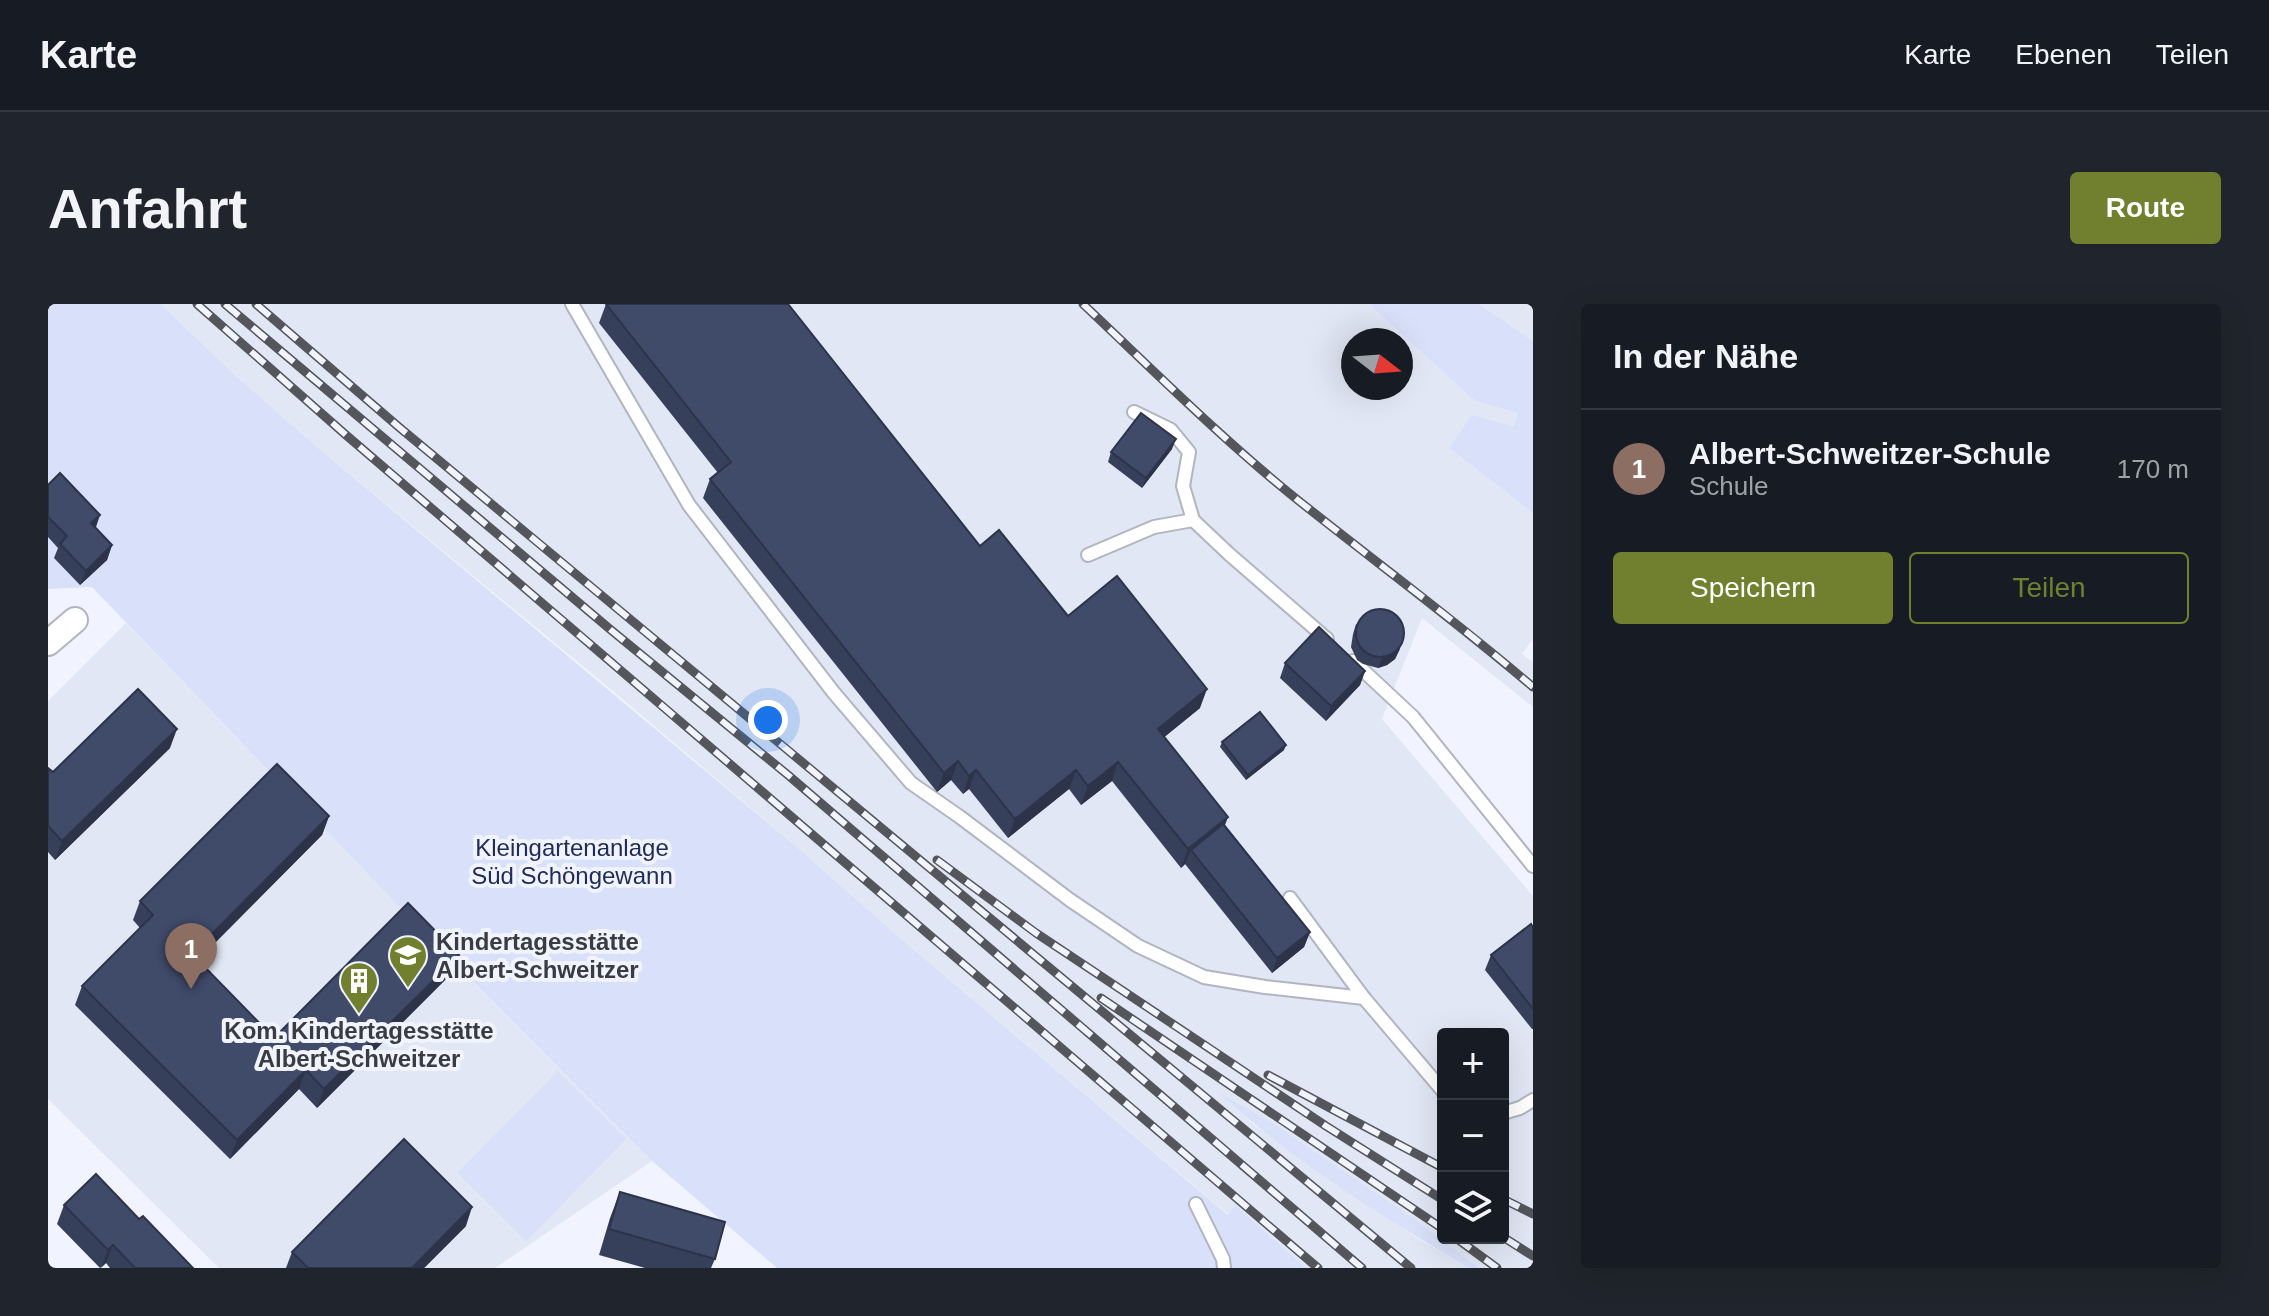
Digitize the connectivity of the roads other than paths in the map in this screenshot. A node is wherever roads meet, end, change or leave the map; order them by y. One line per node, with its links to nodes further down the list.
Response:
1 (572, 304): 9 (lane)
2 (1134, 412): 3 (lane)
3 (1193, 520): 4 (lane); 7 (lane)
4 (1088, 555)
5 (75, 620): 6 (street)
6 (48, 643)
7 (1533, 866)
8 (1290, 898): 9 (lane)
9 (1364, 998): 10 (lane)
10 (1437, 1084)
11 (1533, 1100): 12 (lane)
12 (1509, 1111)
13 (1196, 1204): 14 (lane)
14 (1224, 1268)

